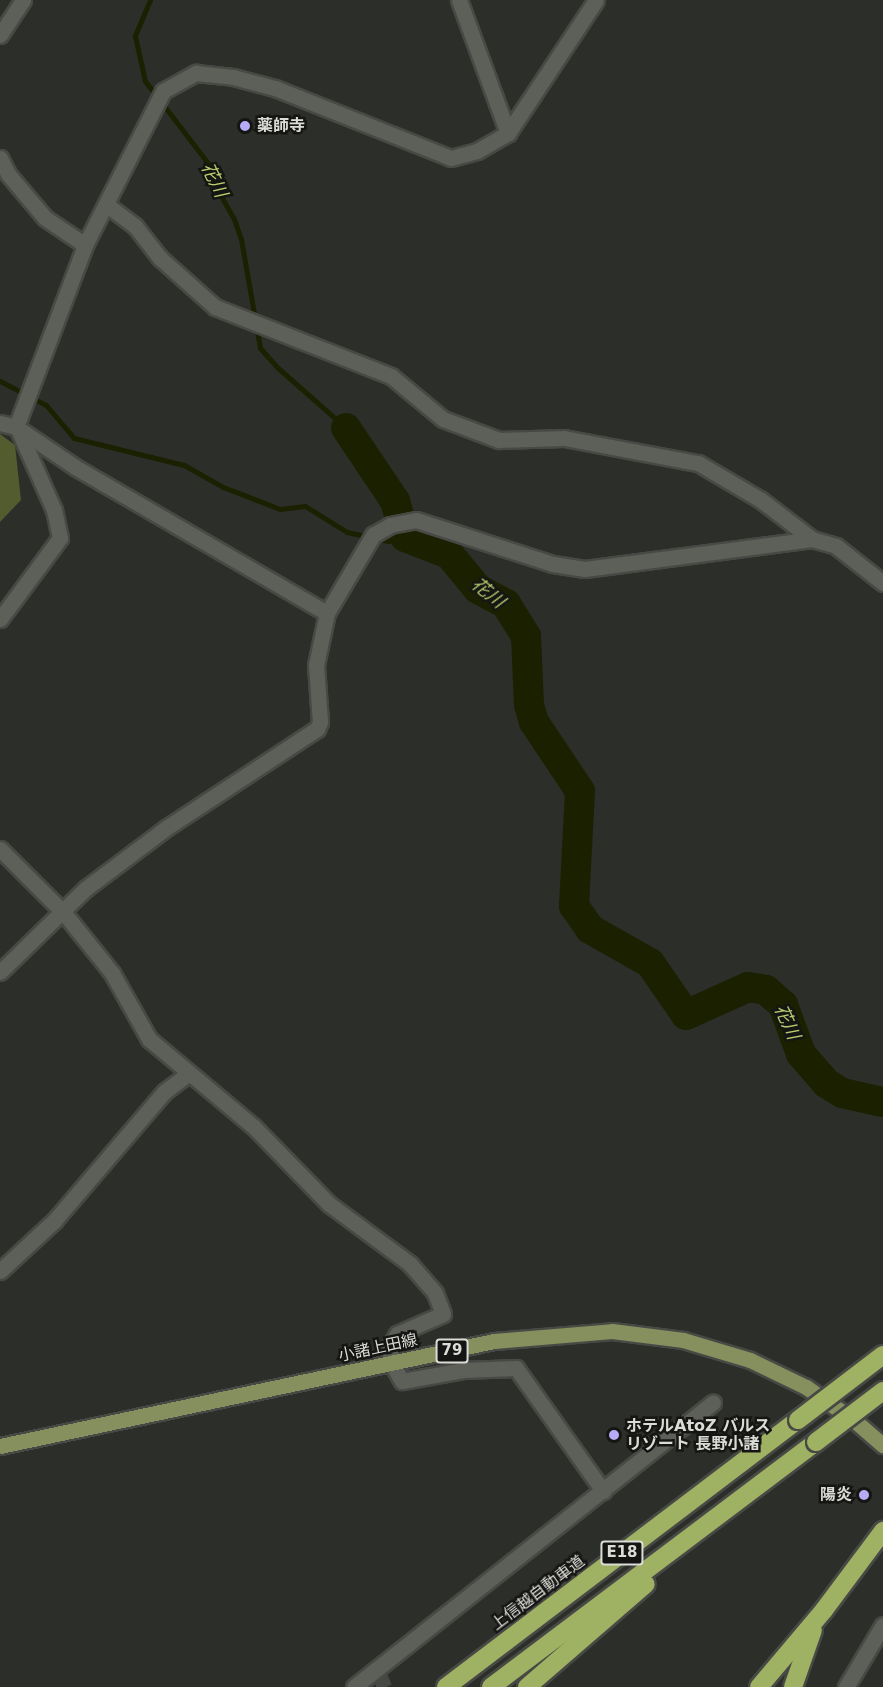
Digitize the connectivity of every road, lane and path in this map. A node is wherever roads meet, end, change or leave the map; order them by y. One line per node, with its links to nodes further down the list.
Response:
1 (23, 0): 4 (street)
2 (459, 0): 5 (street)
3 (596, 0): 5 (street)
4 (0, 35)
5 (508, 133): 7 (street)
6 (0, 158): 8 (street)
7 (107, 205): 8 (street); 11 (street)
8 (85, 245): 10 (street)
9 (0, 423): 10 (street)
10 (16, 427): 13 (street); 14 (street)
11 (812, 539): 12 (street); 13 (street)
12 (883, 583)
13 (327, 613): 16 (street)
14 (0, 619)
15 (0, 849): 16 (street)
16 (64, 913): 17 (street); 18 (street)
17 (0, 972)
18 (189, 1073): 19 (street); 21 (street)
19 (0, 1271)
20 (883, 1355): 31 (highway, 上信越自動車道 / E18, bridge)
21 (392, 1364): 24 (main road, 小諸上田線 / 79); 25 (main road, 小諸上田線 / 79); 27 (street)
22 (883, 1391): 26 (highway, E18, bridge)
23 (713, 1402): 27 (street)
24 (883, 1445)
25 (0, 1446)
26 (753, 1489): 33 (highway, E18); 34 (highway)
27 (603, 1491): 32 (street)
28 (883, 1531): 29 (highway)
29 (824, 1610): 35 (highway); 36 (highway)
30 (883, 1625): 37 (street)
31 (447, 1686)
32 (354, 1687)
33 (491, 1687)
34 (527, 1687)
35 (759, 1687)
36 (793, 1687)
37 (846, 1687)

